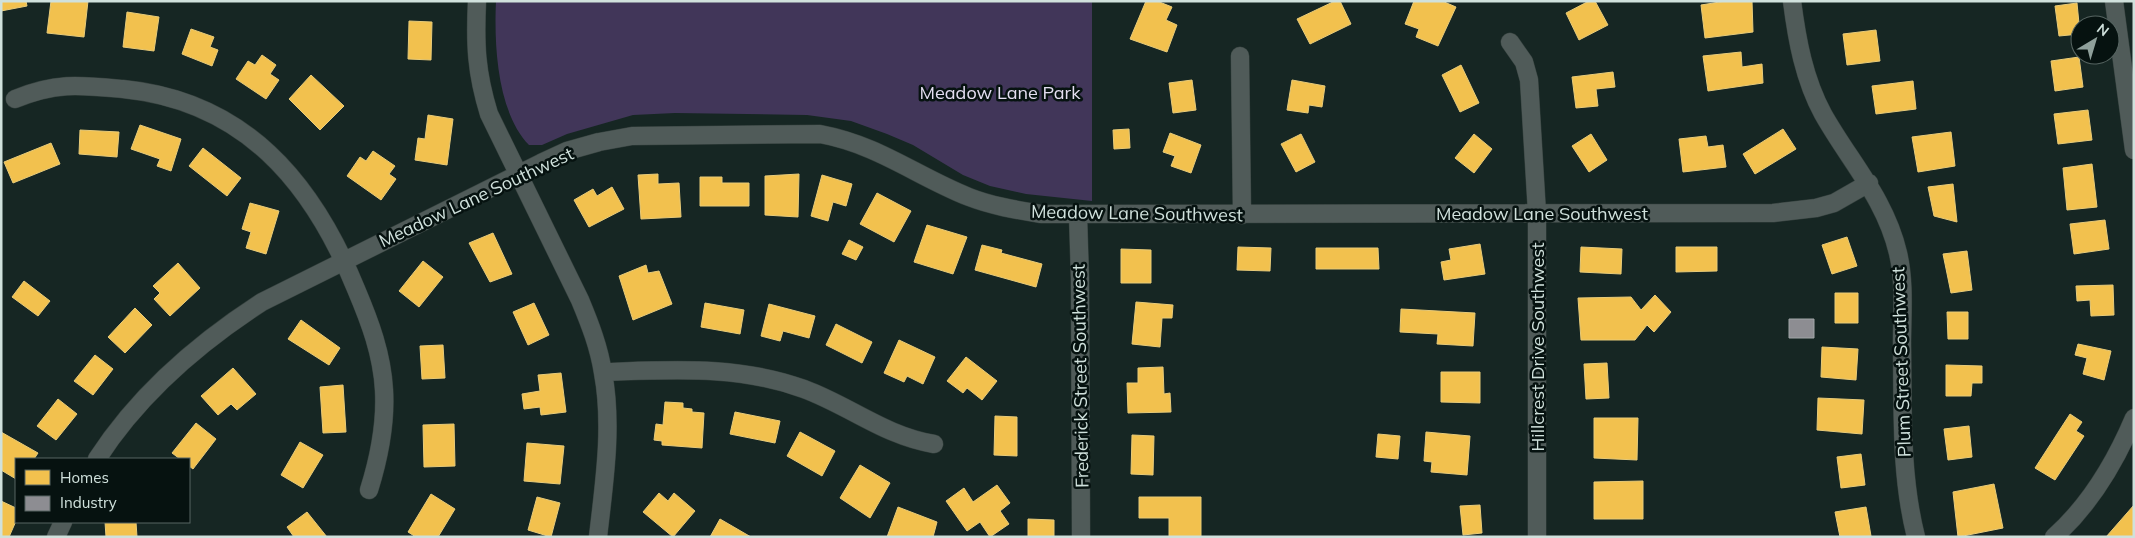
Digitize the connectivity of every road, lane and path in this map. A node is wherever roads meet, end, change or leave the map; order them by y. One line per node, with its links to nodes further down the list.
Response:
1 (477, 1): 8 (street)
2 (1792, 1): 9 (street, Plum Street Southwest)
3 (2114, 1): 7 (street)
4 (1510, 42): 10 (street, Hillcrest Drive Southwest)
5 (1240, 56): 12 (street)
6 (16, 99): 13 (street)
7 (2134, 150)
8 (517, 174): 11 (street, Meadow Lane Southwest); 13 (street, Meadow Lane Southwest); 14 (street)
9 (1869, 183): 10 (street, Meadow Lane Southwest); 25 (street, Plum Street Southwest)
10 (1537, 213): 12 (street, Meadow Lane Southwest); 24 (street, Hillcrest Drive Southwest)
11 (1078, 215): 12 (street, Meadow Lane Southwest); 23 (street, Frederick Street Southwest)
12 (1242, 215)
13 (344, 260): 18 (street, Meadow Lane Southwest); 19 (street)
14 (603, 372): 16 (street); 22 (street)
15 (2134, 418): 17 (street)
16 (934, 444)
17 (2128, 445): 26 (street)
18 (98, 458)
19 (369, 490)
20 (63, 523): 21 (street)
21 (56, 537)
22 (598, 537)
23 (1081, 537)
24 (1537, 537)
25 (1916, 537)
26 (2054, 537)

